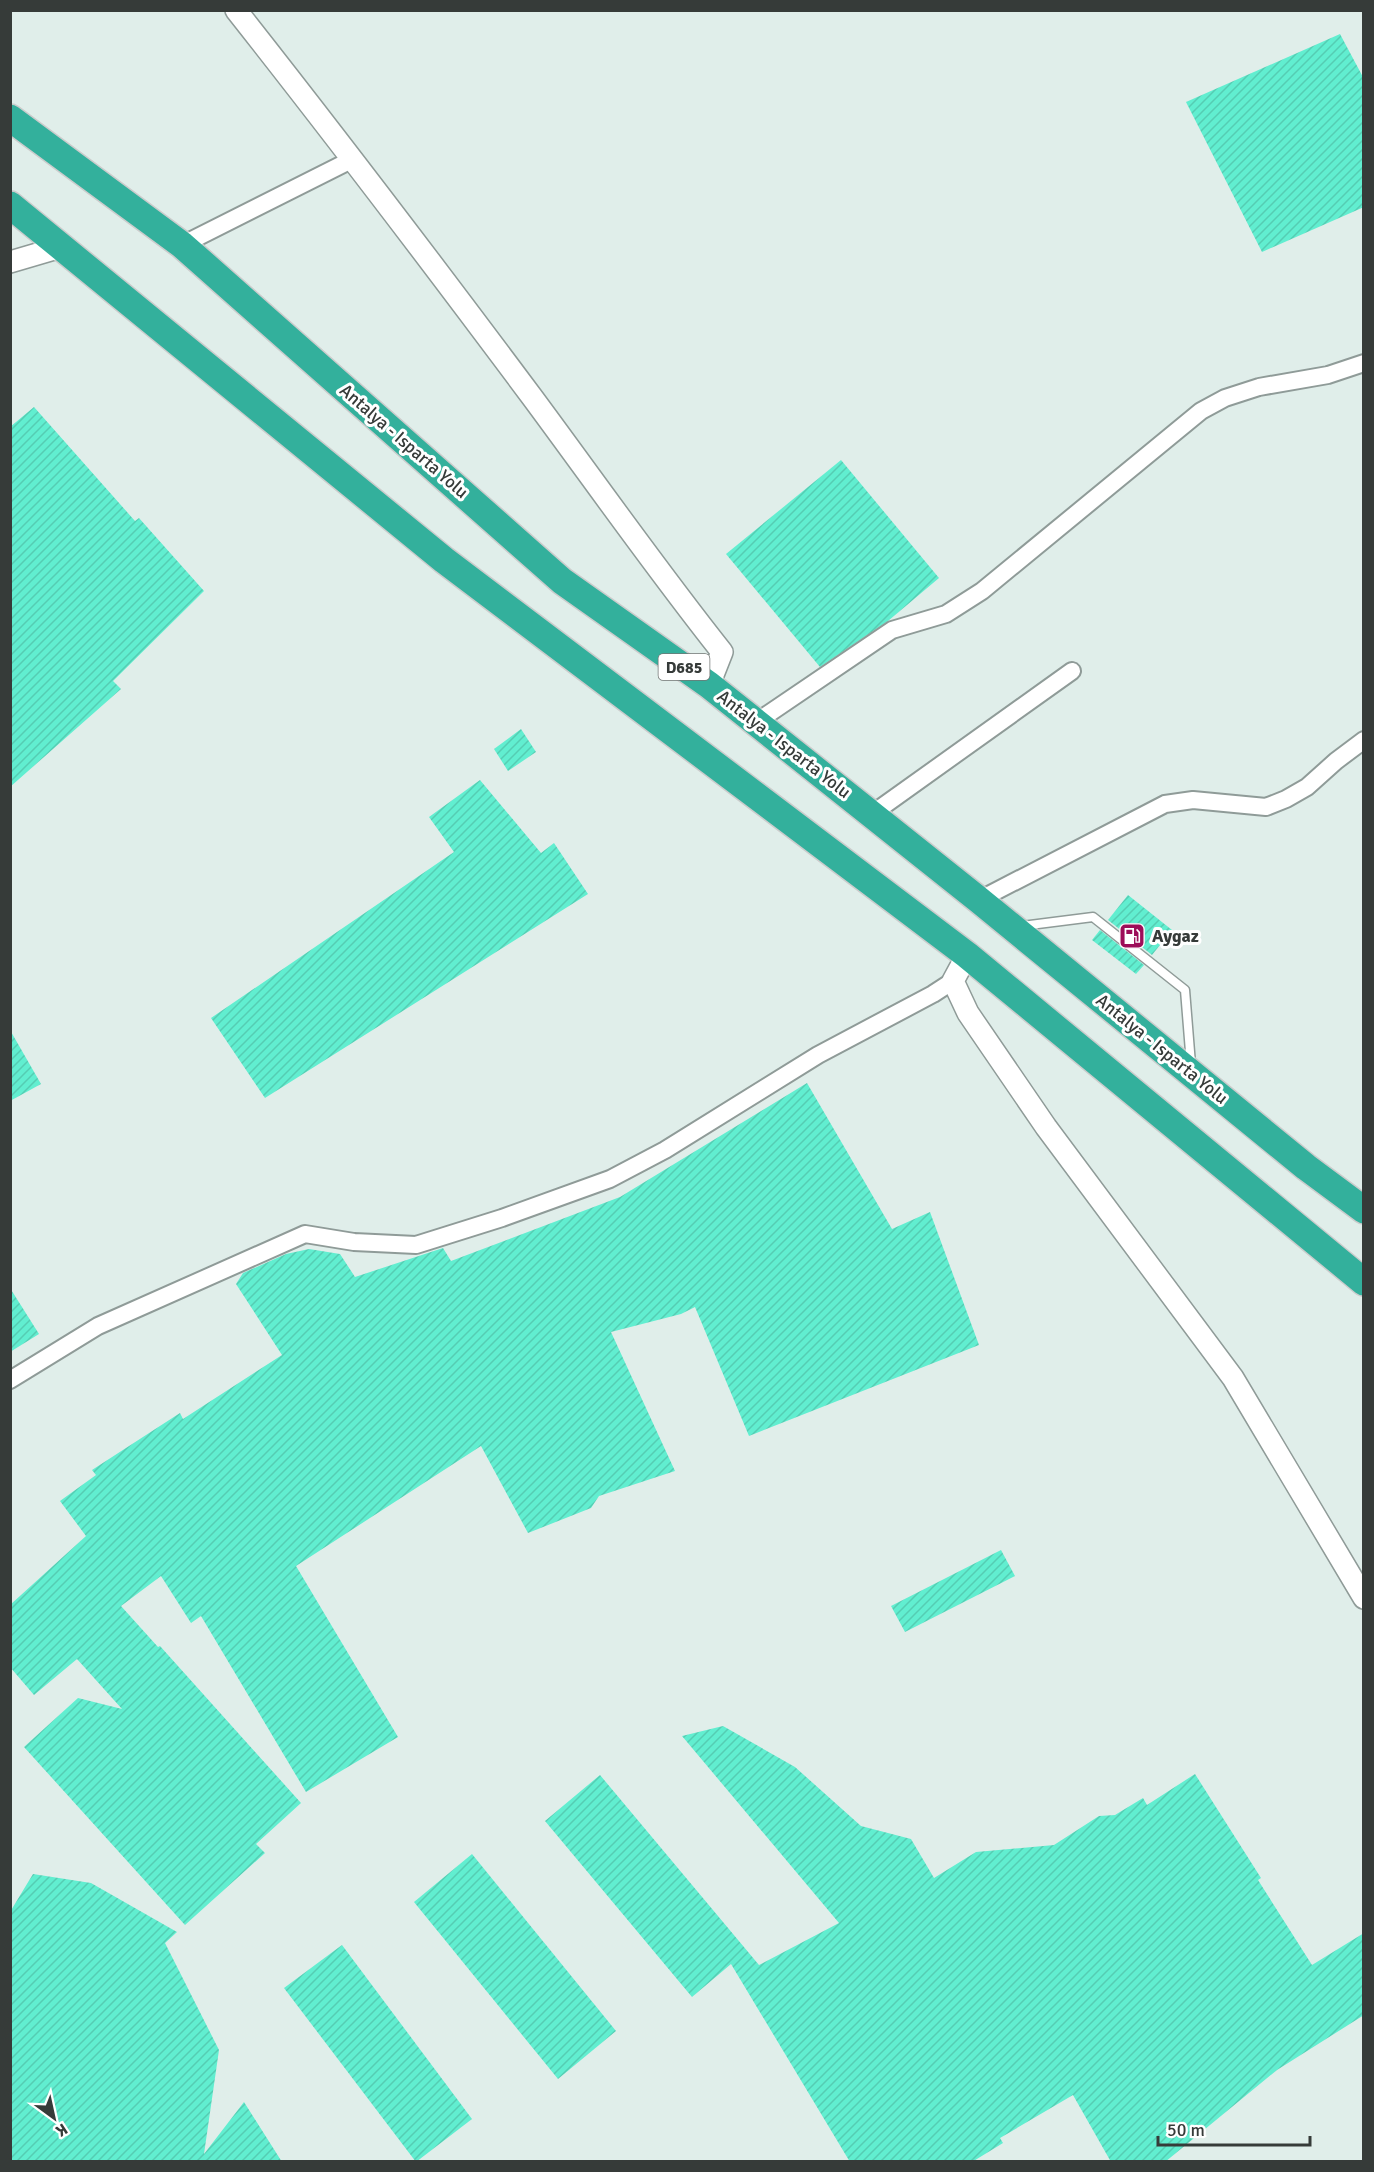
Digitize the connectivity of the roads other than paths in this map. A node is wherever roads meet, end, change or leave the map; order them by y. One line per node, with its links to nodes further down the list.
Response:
1 (236, 10): 3 (street)
2 (10, 118): 5 (highway, Antalya - Isparta Yolu / D685)
3 (353, 159): 5 (street); 10 (street)
4 (10, 204): 6 (highway)
5 (182, 245): 10 (highway, Antalya - Isparta Yolu / D685)
6 (62, 247): 7 (street); 16 (highway)
7 (10, 262)
8 (1364, 363): 11 (street)
9 (1072, 672): 13 (street)
10 (709, 685): 11 (highway, Antalya - Isparta Yolu / D685)
11 (755, 723): 13 (highway, Antalya - Isparta Yolu / D685)
12 (1364, 740): 14 (street)
13 (872, 814): 14 (highway, Antalya - Isparta Yolu / D685)
14 (979, 900): 15 (highway, Antalya - Isparta Yolu / D685)
15 (1014, 927): 18 (highway, Antalya - Isparta Yolu / D685); 18 (lane)
16 (967, 955): 17 (street); 20 (highway)
17 (953, 981): 21 (street); 22 (street)
18 (1192, 1073): 19 (highway, Antalya - Isparta Yolu / D685)
19 (1364, 1210)
20 (1364, 1282)
21 (10, 1380)
22 (1364, 1598)

